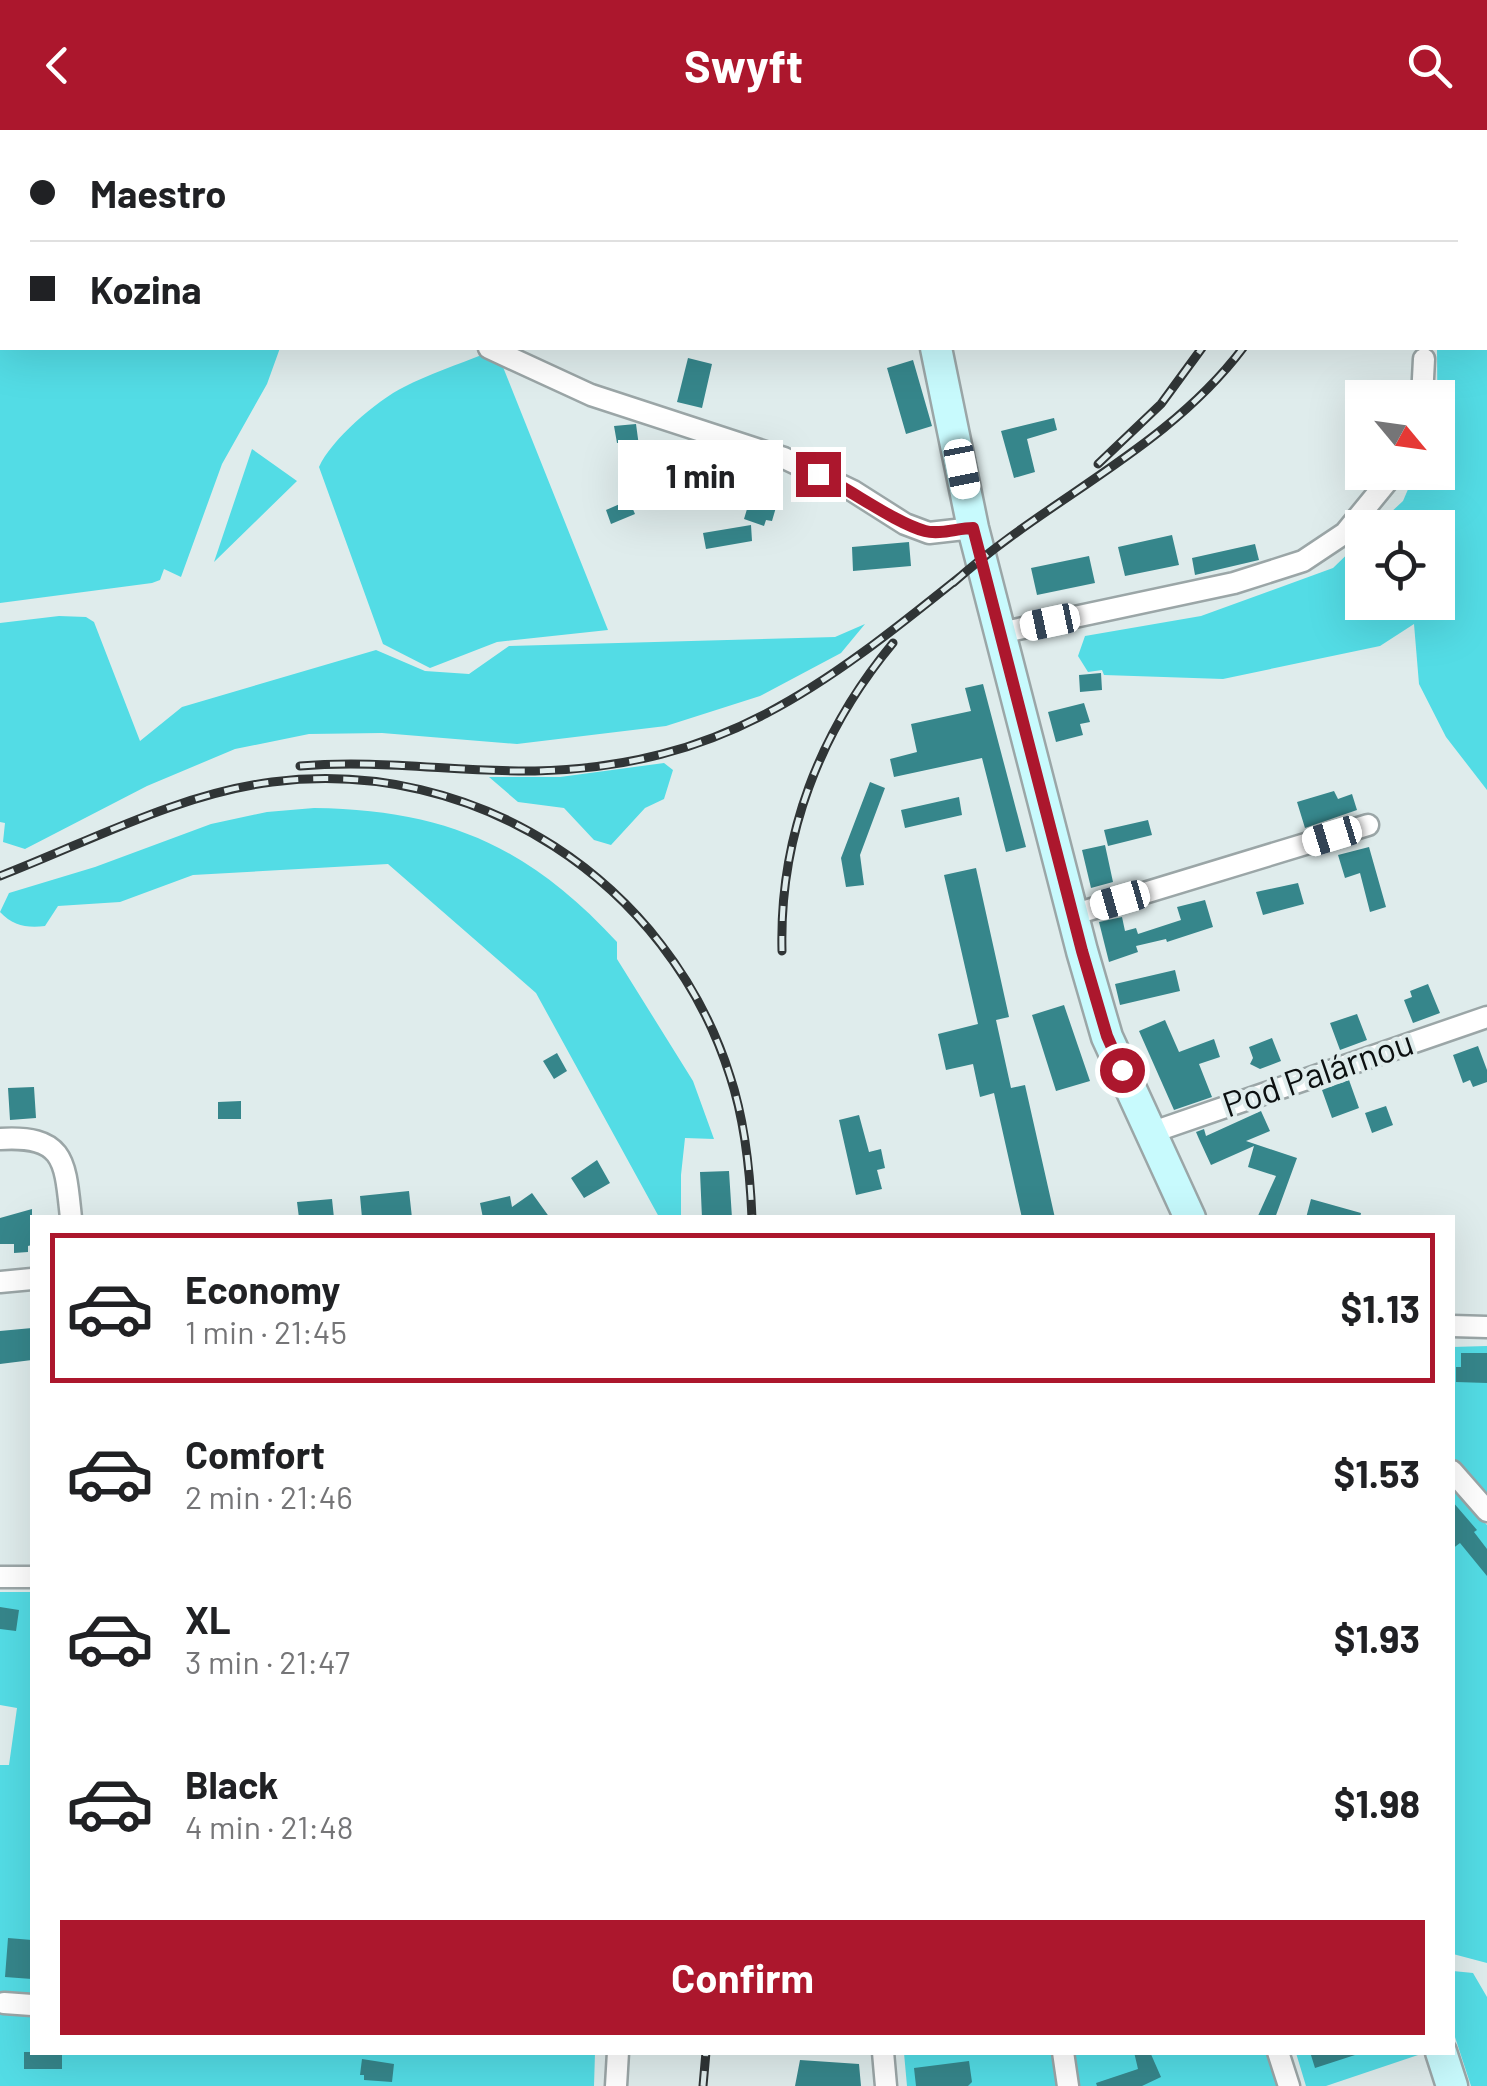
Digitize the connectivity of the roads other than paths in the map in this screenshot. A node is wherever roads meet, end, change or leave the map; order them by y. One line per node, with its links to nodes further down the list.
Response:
1 (493, 350): 6 (street)
2 (936, 350): 6 (main road)
3 (1424, 359): 4 (street)
4 (1423, 380)
5 (1380, 490): 7 (street)
6 (973, 528): 7 (main road)
7 (1000, 632): 9 (main road)
8 (1368, 826): 9 (street)
9 (1072, 915): 11 (main road)
10 (1487, 1017): 11 (street, Pod Palárnou)
11 (1150, 1132): 14 (main road)
12 (0, 1140): 13 (street)
13 (71, 1215)
14 (1189, 1215)
15 (30, 1278): 16 (street)
16 (0, 1282)
17 (1455, 1326): 18 (street)
18 (1487, 1326)
19 (1455, 1474): 20 (street)
20 (1487, 1511)
21 (0, 1577): 22 (street)
22 (30, 1577)
23 (4, 2002): 24 (street)
24 (30, 2006)
25 (618, 2055): 30 (street)
26 (884, 2055): 31 (street)
27 (1063, 2055): 32 (street)
28 (1279, 2055): 33 (street)
29 (1442, 2055): 34 (main road)
30 (616, 2086)
31 (886, 2086)
32 (1068, 2086)
33 (1289, 2086)
34 (1452, 2086)

